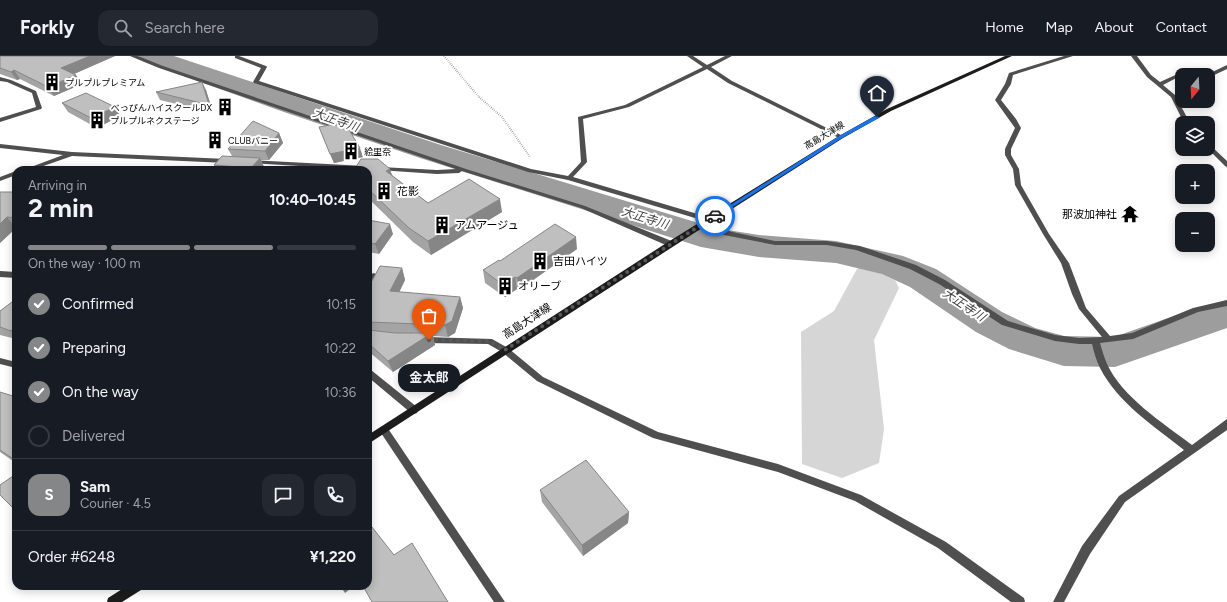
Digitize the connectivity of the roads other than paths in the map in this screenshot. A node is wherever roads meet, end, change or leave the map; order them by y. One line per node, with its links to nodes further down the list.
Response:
1 (133, 56): 27 (street)
2 (690, 56): 8 (street)
3 (729, 56): 8 (street)
4 (1009, 56): 16 (main road, 高島大津線)
5 (1070, 56): 38 (street)
6 (1134, 56): 13 (street)
7 (237, 57): 29 (street)
8 (707, 67): 16 (street); 29 (street)
9 (1227, 67): 10 (street)
10 (1215, 73)
11 (1175, 77): 13 (street)
12 (0, 79): 15 (street)
13 (1159, 85): 14 (street)
14 (1184, 116)
15 (0, 120)
16 (840, 137): 31 (main road, 高島大津線)
17 (0, 146): 18 (street)
18 (72, 154): 21 (street); 23 (street)
19 (1216, 155): 20 (street); 25 (street)
20 (1227, 157)
21 (231, 161)
22 (247, 162): 24 (street)
23 (38, 166)
24 (323, 166)
25 (1227, 166)
26 (372, 169): 27 (street)
27 (464, 170): 32 (street)
28 (12, 175): 30 (street)
29 (569, 178): 31 (street)
30 (0, 179)
31 (705, 223): 32 (main road, 高島大津線); 40 (street)
32 (671, 244): 41 (main road, 高島大津線)
33 (0, 274): 34 (street)
34 (12, 274)
35 (374, 276): 36 (street)
36 (372, 279)
37 (1227, 303): 38 (street)
38 (1108, 339): 40 (street)
39 (414, 340): 41 (street)
40 (1096, 343): 49 (street)
41 (505, 350): 45 (main road, 高島大津線); 53 (street)
42 (0, 361): 43 (street)
43 (12, 364)
44 (372, 375): 45 (street)
45 (414, 410): 47 (main road, 高島大津線)
46 (1227, 423): 49 (street)
47 (384, 430): 48 (main road, 高島大津線); 52 (street)
48 (372, 438)
49 (1191, 450): 54 (street)
50 (131, 590): 51 (main road)
51 (112, 602)
52 (500, 602)
53 (1020, 602)
54 (1058, 602)

